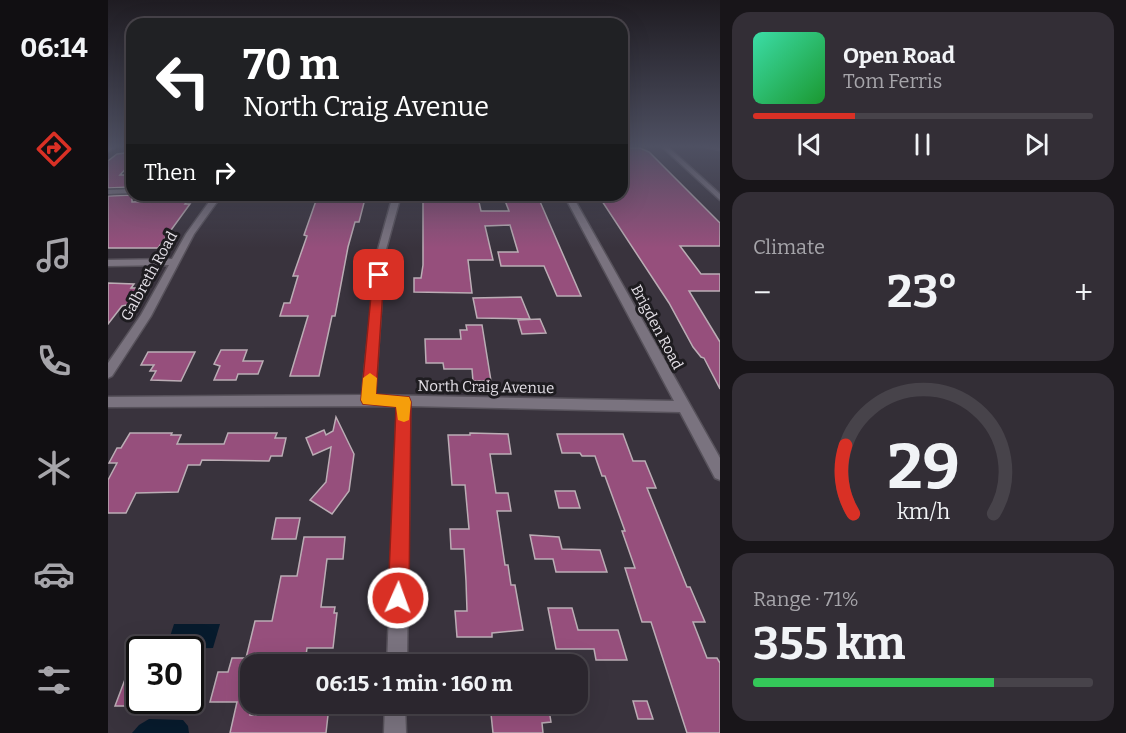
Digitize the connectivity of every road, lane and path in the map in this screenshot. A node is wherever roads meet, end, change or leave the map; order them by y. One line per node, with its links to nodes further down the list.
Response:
1 (701, 180): 4 (street)
2 (126, 191): 3 (street)
3 (108, 192)
4 (720, 198)
5 (214, 201): 8 (street, Galbreth Road)
6 (395, 201): 11 (street)
7 (571, 201): 14 (street, Brigden Road)
8 (175, 262): 9 (street); 10 (street, Galbreth Road)
9 (108, 263)
10 (108, 373)
11 (368, 400): 12 (street, North Craig Avenue); 13 (street, North Craig Avenue)
12 (108, 402)
13 (404, 402): 14 (street, North Craig Avenue); 16 (street)
14 (683, 407): 15 (street, Brigden Road)
15 (720, 473)
16 (396, 654)
17 (395, 714): 18 (street)
18 (394, 733)

